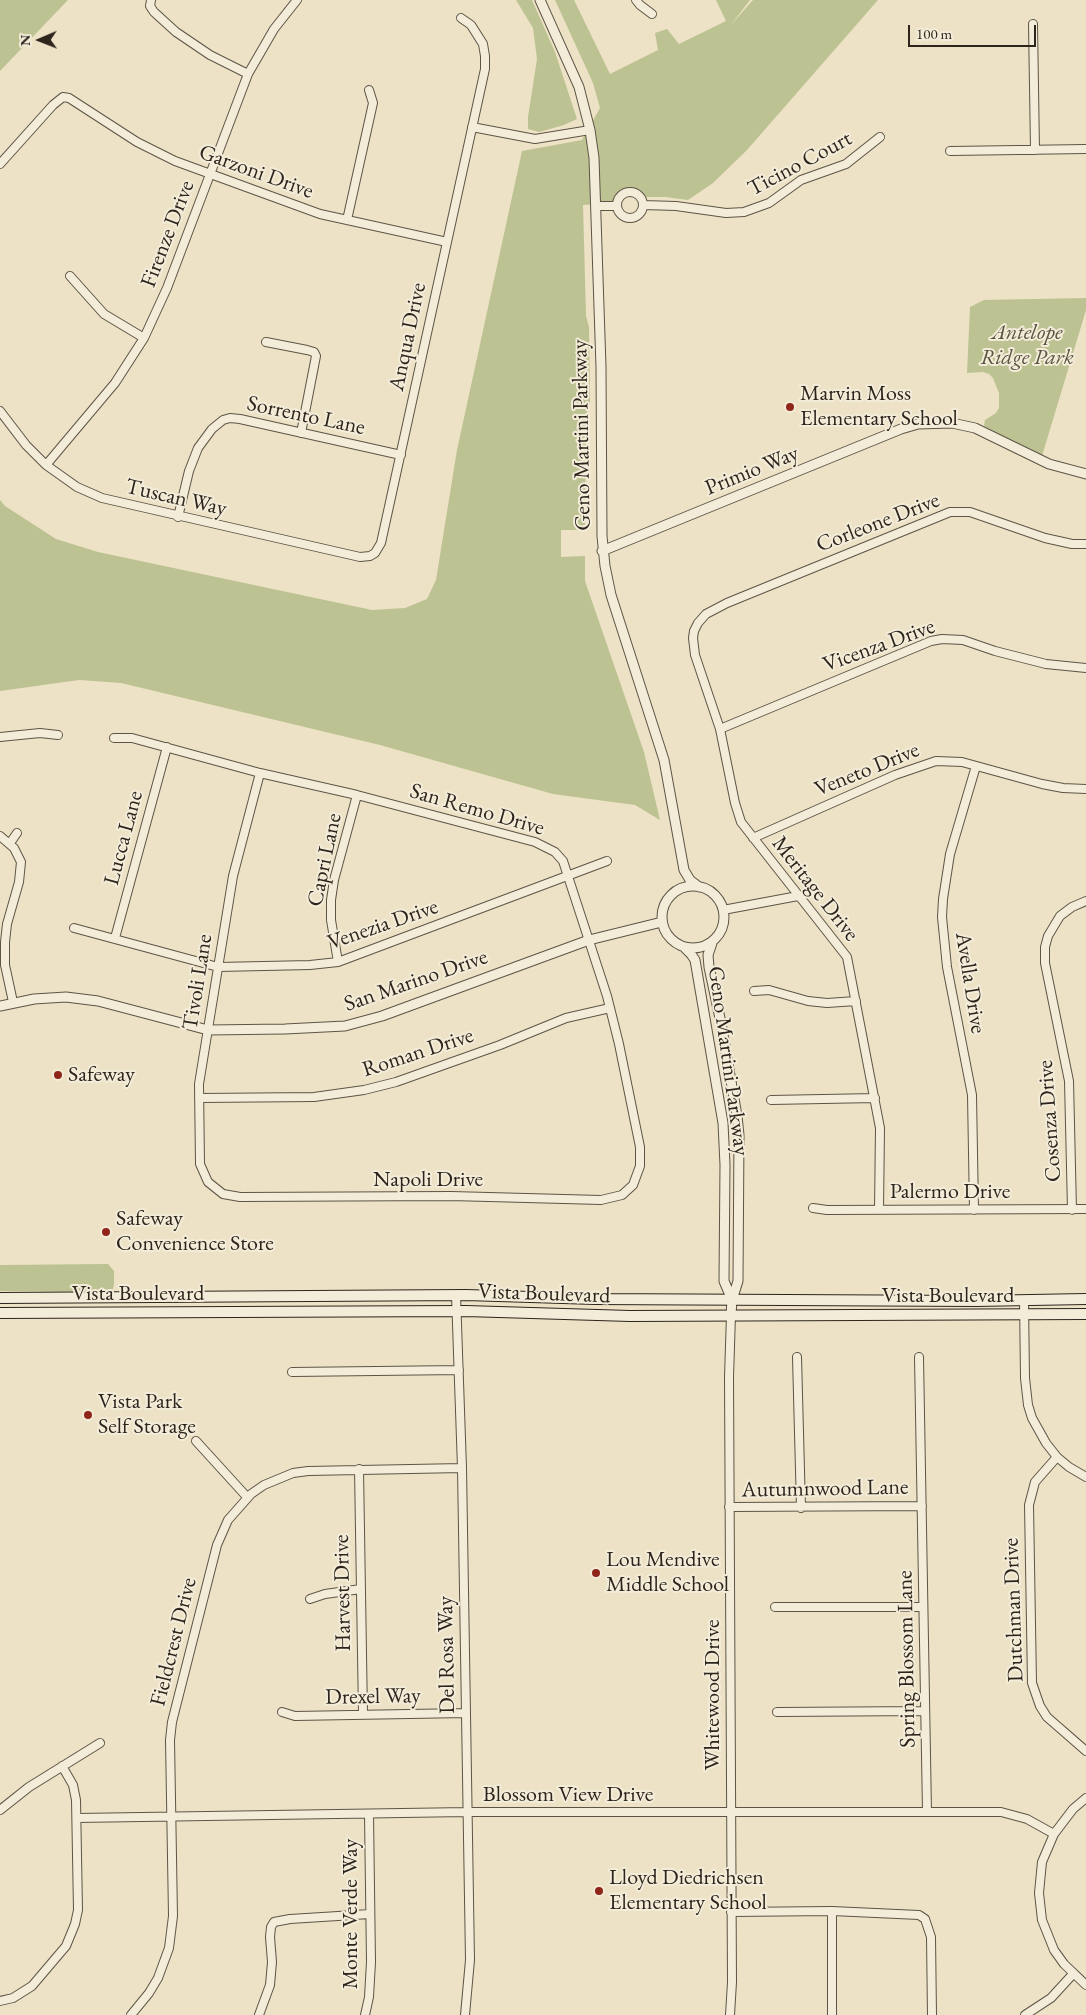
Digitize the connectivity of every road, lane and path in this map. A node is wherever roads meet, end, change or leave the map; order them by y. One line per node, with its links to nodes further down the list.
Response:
1 (297, 0): 8 (street, Firenze Drive)
2 (540, 0): 11 (street, Geno Martini Parkway)
3 (636, 0): 5 (street)
4 (148, 5): 8 (street)
5 (652, 14)
6 (461, 18): 10 (street, Anqua Drive)
7 (1033, 24): 14 (street)
8 (248, 74): 17 (street, Firenze Drive)
9 (369, 90): 21 (street)
10 (472, 127): 11 (street); 22 (street, Anqua Drive)
11 (590, 130): 19 (street, Geno Martini Parkway)
12 (880, 137): 18 (street, Ticino Court)
13 (1086, 149): 14 (street)
14 (1035, 150): 15 (street)
15 (950, 151)
16 (0, 164): 17 (street, Garzoni Drive)
17 (210, 174): 21 (street, Garzoni Drive); 24 (street, Firenze Drive)
18 (643, 205): 20 (street); 20 (street)
19 (596, 206): 20 (street); 33 (street, Geno Martini Parkway)
20 (617, 206)
21 (347, 220): 22 (street, Garzoni Drive)
22 (447, 242): 28 (street, Anqua Drive)
23 (70, 276): 24 (street)
24 (144, 338): 29 (street, Firenze Drive)
25 (266, 342): 27 (street)
26 (0, 411): 29 (street, Tuscan Way)
27 (301, 432): 28 (street, Sorrento Lane); 31 (street, Sorrento Lane)
28 (401, 455): 34 (street, Anqua Drive)
29 (46, 465): 31 (street, Tuscan Way)
30 (1086, 474): 33 (street, Primio Way)
31 (178, 517): 34 (street, Tuscan Way)
32 (1086, 544): 36 (street, Corleone Drive)
33 (602, 551): 52 (street, Geno Martini Parkway)
34 (375, 553): 35 (street)
35 (381, 561)
36 (695, 629): 38 (street, Meritage Drive)
37 (1086, 668): 38 (street, Vicenza Drive)
38 (720, 728): 49 (street, Meritage Drive)
39 (58, 735): 40 (street)
40 (0, 737)
41 (114, 738): 42 (street, San Remo Drive)
42 (167, 747): 44 (street, San Remo Drive); 62 (street, Lucca Lane)
43 (976, 766): 45 (street, Veneto Drive); 49 (street, Veneto Drive); 82 (street, Avella Drive)
44 (260, 772): 46 (street, San Remo Drive); 67 (street, Tivoli Lane)
45 (1086, 789)
46 (357, 795): 53 (street, San Remo Drive); 66 (street, Capri Lane)
47 (17, 833): 50 (street)
48 (0, 836): 50 (street)
49 (753, 838): 56 (street, Meritage Drive)
50 (10, 843): 60 (street)
51 (607, 861): 53 (street, Venezia Drive)
52 (684, 870): 54 (street); 55 (street)
53 (568, 876): 63 (street, San Remo Drive); 66 (street, Venezia Drive)
54 (699, 887): 55 (street); 58 (street)
55 (676, 890): 59 (street)
56 (798, 896): 58 (street); 69 (street, Meritage Drive)
57 (1086, 902): 83 (street, Cosenza Drive)
58 (723, 910): 64 (street)
59 (662, 922): 63 (street, San Marino Drive); 65 (street)
60 (3, 923): 70 (street)
61 (74, 928): 62 (street, Venezia Drive)
62 (115, 938): 67 (street, Venezia Drive)
63 (589, 940): 72 (street, San Remo Drive); 73 (street, San Marino Drive)
64 (712, 944): 65 (street); 87 (street, Geno Martini Parkway)
65 (685, 948): 87 (street, Geno Martini Parkway)
66 (338, 962): 67 (street, Venezia Drive)
67 (218, 967): 73 (street, Tivoli Lane)
68 (754, 992): 69 (street)
69 (856, 1001): 75 (street, Meritage Drive)
70 (13, 1002): 71 (street, San Marino Drive); 73 (street, San Marino Drive)
71 (0, 1006)
72 (610, 1008): 74 (street, Roman Drive); 77 (street, San Remo Drive)
73 (208, 1030): 74 (street, Tivoli Lane)
74 (199, 1098): 78 (street, Tivoli Lane)
75 (875, 1098): 76 (street); 81 (street, Meritage Drive)
76 (771, 1100)
77 (633, 1185): 78 (street, Napoli Drive)
78 (220, 1192)
79 (813, 1208): 81 (street, Palermo Drive)
80 (1086, 1209): 83 (street, Palermo Drive)
81 (879, 1210): 82 (street, Palermo Drive)
82 (974, 1210): 83 (street, Palermo Drive)
83 (1072, 1210)
84 (456, 1295): 85 (main road, Vista Boulevard); 87 (main road, Vista Boulevard); 89 (street, Del Rosa Way)
85 (0, 1298)
86 (1086, 1299): 88 (main road, Vista Boulevard)
87 (732, 1300): 88 (main road, Vista Boulevard); 92 (street)
88 (1024, 1300): 93 (street)
89 (456, 1311): 90 (main road, Vista Boulevard); 92 (main road, Vista Boulevard); 96 (street, Del Rosa Way)
90 (0, 1314)
91 (1086, 1314): 93 (main road, Vista Boulevard)
92 (731, 1315): 93 (main road, Vista Boulevard); 105 (street, Whitewood Drive)
93 (1024, 1315): 99 (street)
94 (798, 1357): 106 (street)
95 (919, 1357): 104 (street, Spring Blossom Lane)
96 (458, 1370): 97 (street); 100 (street, Del Rosa Way)
97 (292, 1372)
98 (196, 1441): 103 (street)
99 (1057, 1457): 102 (street); 117 (street, Dutchman Drive)
100 (462, 1468): 101 (street, Fieldcrest Drive); 114 (street, Del Rosa Way)
101 (359, 1469): 103 (street, Fieldcrest Drive); 107 (street, Harvest Drive)
102 (1086, 1477)
103 (247, 1498): 125 (street, Fieldcrest Drive)
104 (922, 1506): 106 (street, Autumnwood Lane); 109 (street, Spring Blossom Lane)
105 (729, 1507): 106 (street, Autumnwood Lane); 122 (street, Whitewood Drive)
106 (801, 1508)
107 (361, 1589): 108 (street); 115 (street, Harvest Drive)
108 (310, 1599)
109 (923, 1607): 110 (street); 111 (street, Spring Blossom Lane)
110 (775, 1608)
111 (925, 1711): 113 (street); 123 (street, Spring Blossom Lane)
112 (282, 1712): 115 (street, Drexel Way)
113 (777, 1712)
114 (466, 1713): 115 (street, Drexel Way); 121 (street, Del Rosa Way)
115 (363, 1715)
116 (100, 1743): 118 (street)
117 (1086, 1751)
118 (62, 1766): 120 (street); 126 (street)
119 (1086, 1798): 127 (street)
120 (0, 1810)
121 (467, 1812): 122 (street, Blossom View Drive); 124 (street, Blossom View Drive); 137 (street, Del Rosa Way)
122 (731, 1812): 123 (street, Blossom View Drive); 129 (street, Whitewood Drive)
123 (927, 1812): 127 (street, Blossom View Drive)
124 (369, 1814): 125 (street, Blossom View Drive); 130 (street, Monte Verde Way)
125 (171, 1817): 126 (street, Blossom View Drive); 134 (street, Fieldcrest Drive)
126 (77, 1818): 133 (street)
127 (1054, 1834): 131 (street)
128 (832, 1911): 129 (street); 139 (street); 140 (street)
129 (731, 1912): 138 (street, Whitewood Drive)
130 (370, 1914): 135 (street); 136 (street, Monte Verde Way)
131 (1073, 1974): 132 (street); 141 (street)
132 (1086, 1985)
133 (0, 2001)
134 (131, 2015)
135 (259, 2015)
136 (365, 2015)
137 (465, 2015)
138 (730, 2015)
139 (832, 2015)
140 (932, 2015)
141 (1025, 2015)

